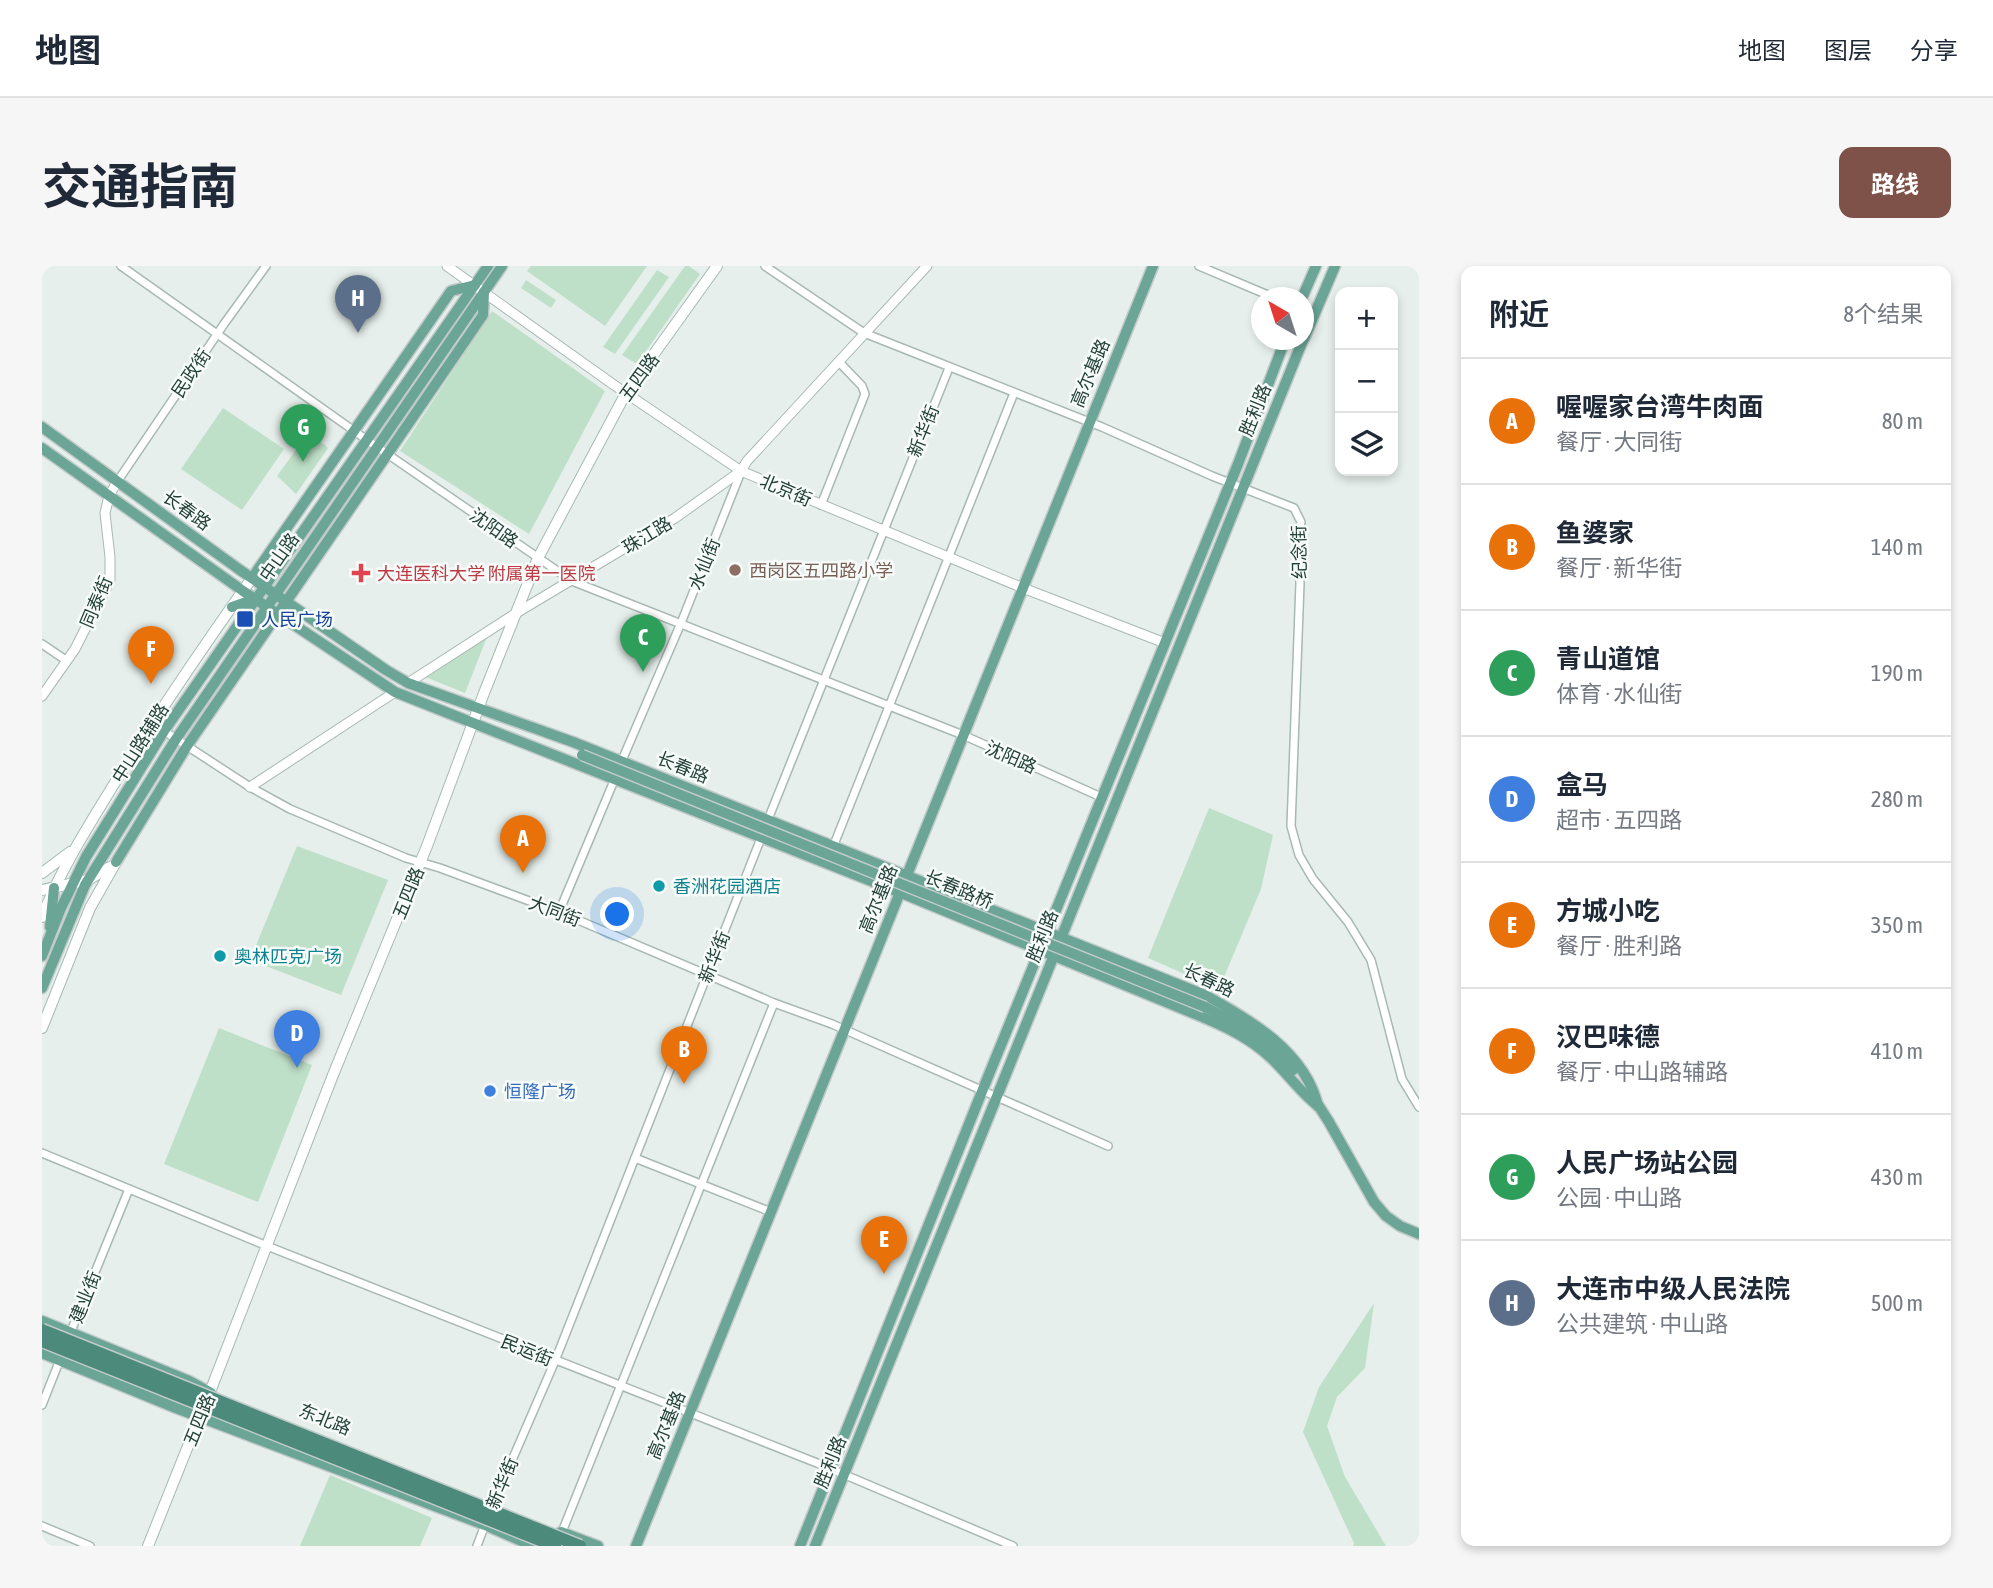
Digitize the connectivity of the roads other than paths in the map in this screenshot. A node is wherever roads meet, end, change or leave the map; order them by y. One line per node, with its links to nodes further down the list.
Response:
1 (121, 266): 21 (street, 沈阳路)
2 (266, 266): 21 (street, 民政街)
3 (447, 266): 13 (street, 北京街)
4 (502, 266): 16 (main road, 中山路)
5 (717, 266): 27 (main road, 五四路)
6 (765, 266): 20 (street, 纪念街)
7 (927, 266): 20 (street, 水仙街)
8 (1153, 266): 28 (main road, 高尔基路)
9 (1199, 266): 15 (street)
10 (1316, 266): 14 (main road)
11 (1335, 266): 18 (main road, 胜利路)
12 (486, 268): 13 (street); 16 (main road, 中山路)
13 (460, 275): 16 (street, 北京街)
14 (1307, 287)
15 (1251, 288)
16 (480, 289): 17 (street, 北京街); 19 (main road); 30 (main road); 31 (main road, 中山路); 32 (main road, 中山路)
17 (501, 304): 19 (street); 27 (street, 北京街)
18 (1314, 314)
19 (483, 315): 34 (main road)
20 (864, 333): 24 (street, 水仙街); 25 (street, 纪念街)
21 (216, 335): 30 (street, 沈阳路); 36 (street, 民政街)
22 (1281, 350): 37 (main road, 胜利路)
23 (1298, 350): 38 (main road, 胜利路)
24 (839, 362): 35 (street, 水仙街); 40 (street)
25 (949, 368): 26 (street, 纪念街); 41 (street, 新华街)
26 (1014, 393): 28 (street, 纪念街); 42 (street)
27 (626, 394): 35 (street, 北京街); 43 (main road, 五四路)
28 (1088, 423): 37 (street, 纪念街); 47 (main road, 高尔基路)
29 (42, 428): 36 (main road, 长春路)
30 (353, 431): 31 (street, 沈阳路); 44 (main road)
31 (367, 440): 32 (street, 沈阳路); 46 (main road, 中山路)
32 (377, 447): 34 (street, 沈阳路); 49 (main road, 中山路)
33 (42, 448): 39 (main road, 长春路)
34 (387, 454): 43 (street, 沈阳路); 51 (main road)
35 (741, 471): 40 (street, 北京街); 45 (street, 珠江路); 56 (street, 水仙街)
36 (117, 482): 39 (street); 44 (main road, 长春路)
37 (1230, 483): 38 (street, 纪念街); 59 (main road, 胜利路)
38 (1242, 488): 94 (main road, 胜利路); 108 (street, 纪念街)
39 (109, 496): 48 (main road, 长春路); 60 (street, 同泰街)
40 (821, 505): 41 (street, 北京街)
41 (883, 531): 42 (street, 北京街); 61 (street, 新华街)
42 (948, 557): 47 (street, 北京街); 65 (street)
43 (538, 558): 45 (street, 沈阳路); 54 (main road, 五四路)
44 (252, 578): 46 (main road, 长春路); 48 (main road, 中山路辅路)
45 (572, 580): 54 (street, 珠江路); 56 (street, 沈阳路)
46 (264, 586): 49 (main road, 长春路); 50 (main road, 中山路)
47 (1023, 588): 59 (street, 北京街); 70 (main road, 高尔基路)
48 (243, 591): 50 (main road, 长春路); 52 (main road, 中山路辅路)
49 (275, 594): 51 (main road, 长春路); 53 (main road, 中山路)
50 (255, 599): 52 (main road); 53 (main road, 长春路); 68 (main road, 中山路)
51 (286, 601): 55 (main road); 62 (main road, 长春路)
52 (232, 607): 81 (main road, 中山路辅路)
53 (267, 607): 55 (main road, 长春路); 57 (main road); 71 (main road, 中山路)
54 (518, 612): 62 (street, 珠江路); 66 (main road, 五四路)
55 (278, 614): 57 (main road); 63 (main road, 长春路)
56 (681, 624): 61 (street, 沈阳路); 75 (street, 水仙街)
57 (267, 629): 72 (main road)
58 (42, 643): 60 (street)
59 (1165, 643): 78 (main road, 胜利路)
60 (67, 661): 64 (street, 同泰街)
61 (823, 681): 65 (street, 沈阳路); 79 (street, 新华街)
62 (408, 683): 66 (main road, 长春路)
63 (395, 692): 67 (main road, 长春路); 77 (street)
64 (42, 696)
65 (889, 707): 70 (street, 沈阳路); 82 (street)
66 (479, 709): 67 (main road, 五四路); 69 (main road, 长春路)
67 (474, 723): 73 (main road, 长春路); 84 (main road, 五四路)
68 (164, 731): 71 (street, 大同街); 88 (main road, 中山路)
69 (543, 732): 74 (main road); 75 (main road, 长春路)
70 (963, 736): 78 (street, 沈阳路); 86 (main road, 高尔基路)
71 (176, 739): 72 (street, 大同街); 87 (main road, 中山路)
72 (187, 746): 77 (street, 大同街); 83 (main road)
73 (537, 747): 74 (main road); 76 (main road, 长春路)
74 (582, 755): 102 (main road, 长春路桥, bridge)
75 (622, 762): 76 (street, 水仙街); 79 (main road, 长春路)
76 (614, 779): 80 (main road, 长春路); 91 (street, 水仙街)
77 (250, 787): 84 (street, 大同街)
78 (1101, 797): 93 (main road, 胜利路)
79 (768, 820): 80 (street, 新华街); 82 (main road, 长春路)
80 (761, 837): 90 (main road, 长春路); 99 (street, 新华街)
81 (77, 844): 85 (main road); 89 (main road, 中山路辅路)
82 (833, 847): 86 (main road, 长春路)
83 (116, 862): 87 (main road); 103 (main road)
84 (420, 862): 91 (street, 大同街); 116 (main road, 五四路)
85 (42, 873)
86 (905, 877): 90 (main road, 高尔基路); 93 (main road, 长春路)
87 (88, 880): 88 (main road); 100 (main road, 中山路)
88 (72, 884): 89 (main road); 95 (main road, 中山路)
89 (48, 889): 92 (main road, 中山路辅路); 95 (main road)
90 (899, 892): 96 (main road, 长春路); 104 (main road, 高尔基路)
91 (559, 912): 99 (street, 大同街)
92 (42, 916)
93 (1047, 933): 94 (main road, 长春路); 96 (main road, 胜利路)
94 (1059, 938): 98 (main road, 胜利路); 107 (main road, 长春路)
95 (48, 940): 97 (main road, 中山路)
96 (1040, 951): 98 (main road, 长春路); 105 (main road, 胜利路)
97 (42, 956)
98 (1052, 956): 106 (main road, 胜利路); 107 (main road, 长春路)
99 (707, 975): 101 (street, 大同街); 111 (street, 新华街)
100 (42, 988)
101 (774, 1003): 104 (street, 大同街); 112 (street)
102 (1205, 1007): 107 (main road, 长春路)
103 (42, 1028)
104 (844, 1030): 105 (street, 大同街); 114 (main road, 高尔基路)
105 (983, 1089): 106 (street, 大同街); 129 (main road, 胜利路)
106 (996, 1095): 109 (street, 大同街); 130 (main road, 胜利路)
107 (1318, 1105): 115 (main road, 长春路)
108 (1419, 1107)
109 (1108, 1146)
110 (42, 1153): 113 (street, 民运街)
111 (635, 1157): 112 (street); 123 (street, 新华街)
112 (701, 1184): 114 (street); 124 (street)
113 (129, 1189): 116 (street, 民运街); 119 (street, 建业街)
114 (771, 1212): 127 (main road, 高尔基路)
115 (1419, 1234)
116 (267, 1246): 123 (street, 民运街); 125 (main road, 五四路)
117 (42, 1321): 119 (main road, 东北路)
118 (42, 1330): 140 (highway, 东北路, bridge)
119 (71, 1333): 122 (street, 建业街); 125 (main road, 东北路)
120 (42, 1341): 139 (highway, 东北路, bridge)
121 (42, 1353): 122 (main road)
122 (60, 1360): 126 (street, 建业街); 128 (main road)
123 (555, 1361): 124 (street, 民运街); 131 (street, 新华街)
124 (620, 1387): 127 (street, 民运街); 134 (street)
125 (210, 1392): 128 (main road, 五四路); 131 (main road, 东北路)
126 (42, 1405)
127 (689, 1414): 129 (street, 民运街); 142 (main road, 高尔基路)
128 (200, 1417): 132 (main road); 136 (main road, 五四路)
129 (831, 1470): 130 (street, 民运街); 143 (main road, 胜利路)
130 (844, 1475): 144 (main road, 胜利路); 145 (street, 民运街)
131 (492, 1505): 132 (street, 新华街); 134 (main road, 东北路)
132 (485, 1525): 137 (street, 新华街); 138 (main road)
133 (42, 1526): 135 (street)
134 (562, 1532): 141 (main road, 东北路)
135 (90, 1546)
136 (148, 1546)
137 (477, 1546)
138 (533, 1546)
139 (555, 1546)
140 (580, 1546)
141 (598, 1546)
142 (636, 1546)
143 (800, 1546)
144 (815, 1546)
145 (1013, 1546)

